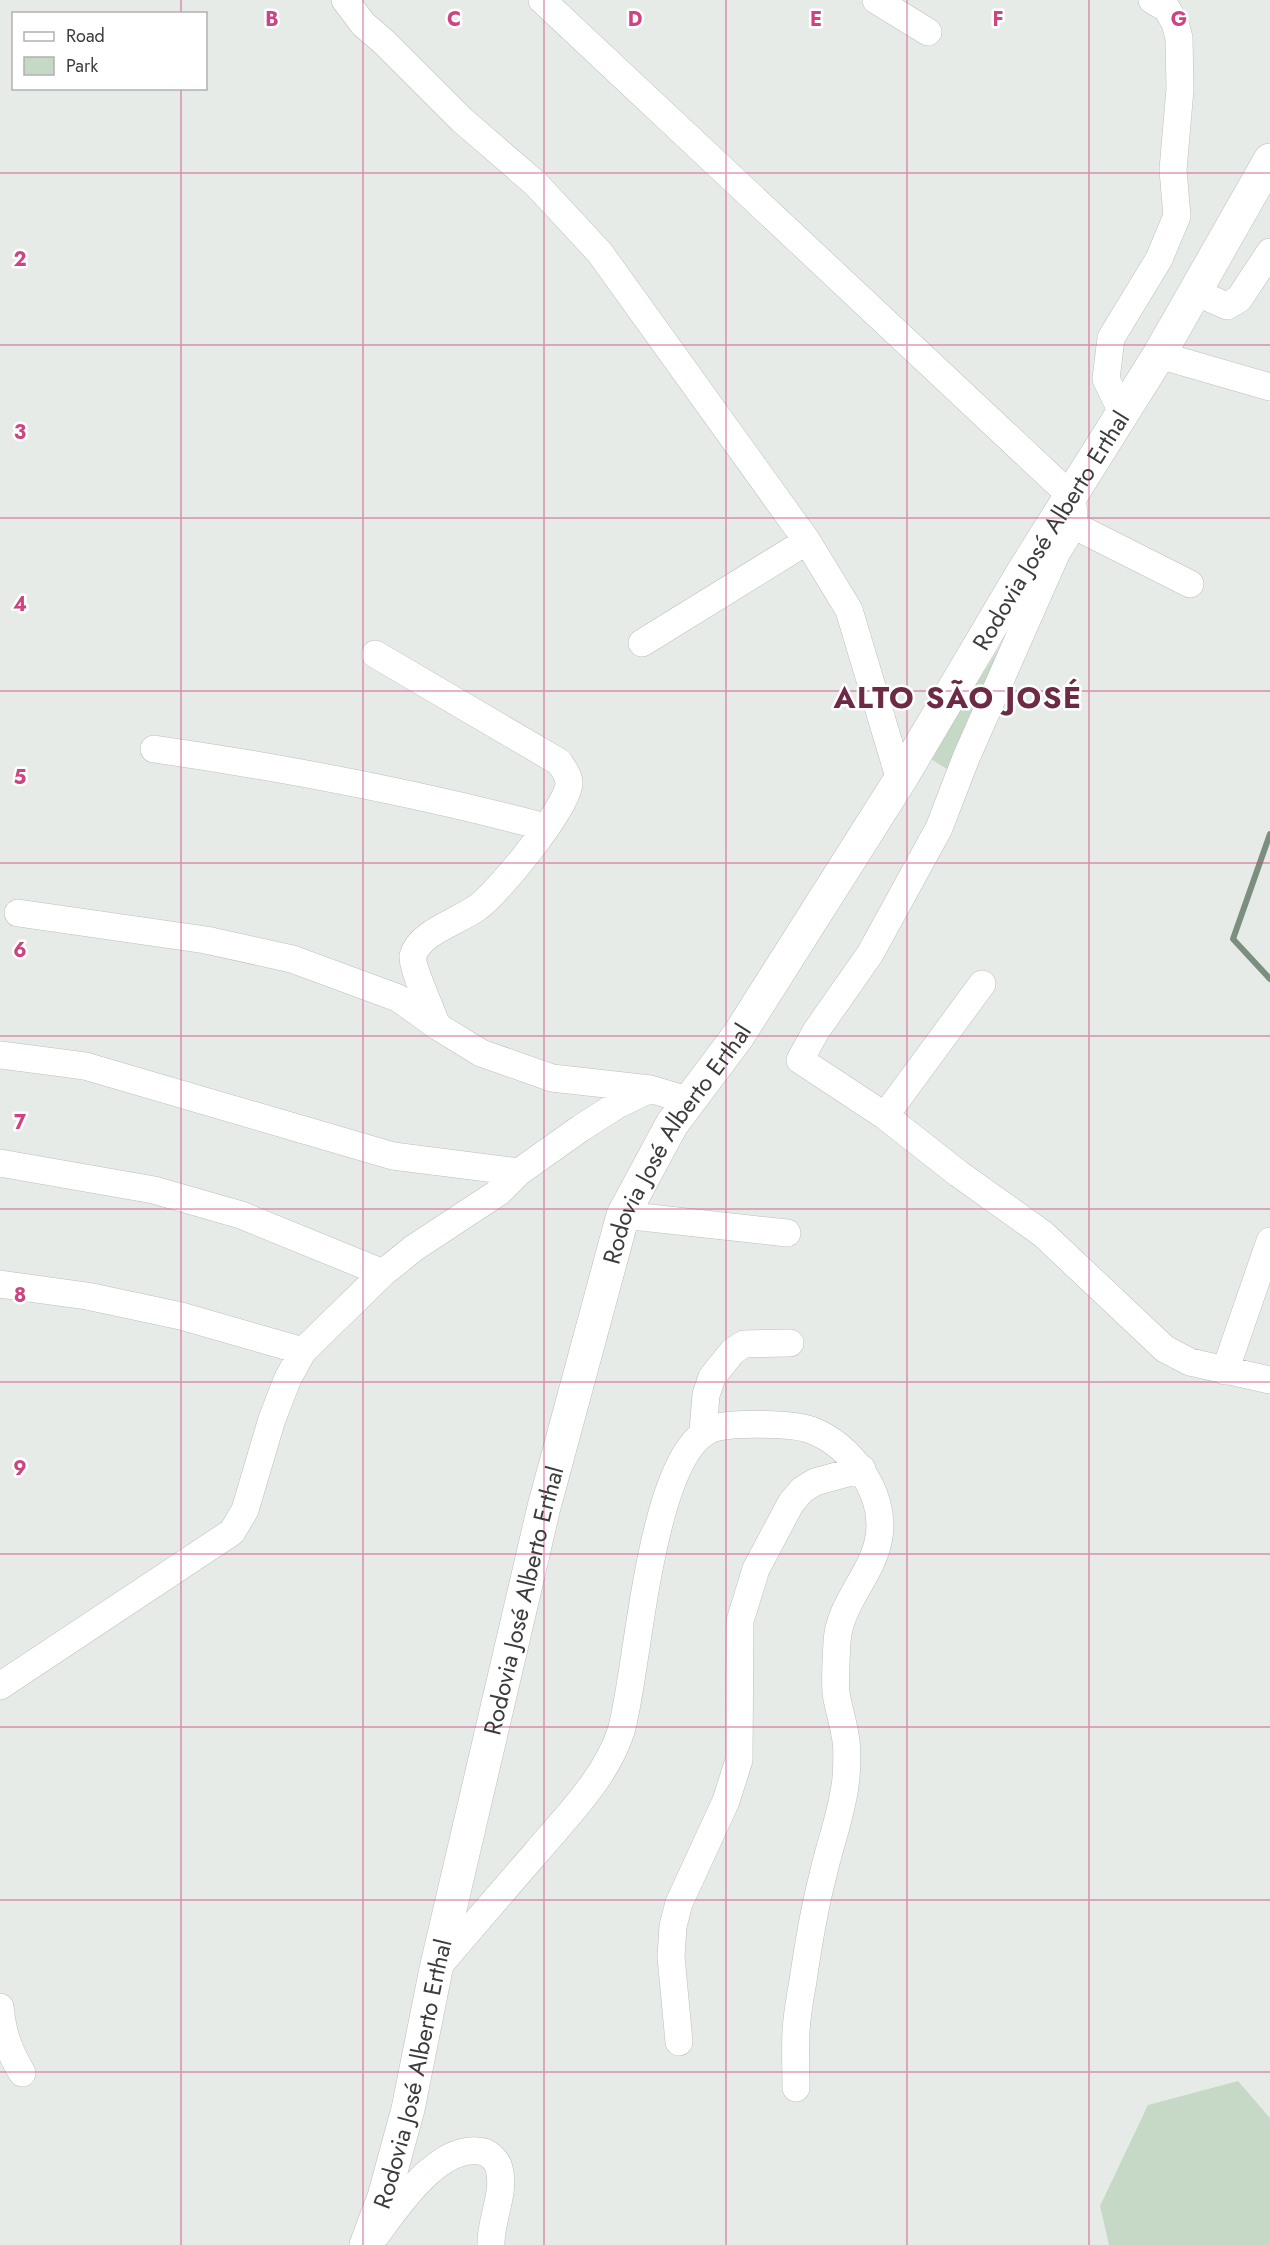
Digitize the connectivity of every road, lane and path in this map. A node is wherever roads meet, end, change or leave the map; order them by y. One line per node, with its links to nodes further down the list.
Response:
1 (345, 0): 13 (street)
2 (542, 0): 12 (street)
3 (876, 0): 5 (street)
4 (1152, 0): 11 (street)
5 (928, 32)
6 (1270, 160): 8 (main road, Rodovia José Alberto Erthal)
7 (1270, 252): 8 (street)
8 (1195, 292): 9 (main road, Rodovia José Alberto Erthal)
9 (1159, 356): 10 (street); 11 (main road, Rodovia José Alberto Erthal)
10 (1270, 387)
11 (1122, 412): 12 (main road, Rodovia José Alberto Erthal)
12 (1071, 510): 14 (street); 18 (main road, Rodovia José Alberto Erthal); 26 (street)
13 (807, 541): 15 (street); 18 (street)
14 (1190, 584)
15 (642, 643)
16 (375, 654): 19 (street)
17 (154, 749): 19 (street)
18 (900, 780): 25 (main road, Rodovia José Alberto Erthal)
19 (545, 827): 22 (street)
20 (18, 913): 22 (street)
21 (982, 984): 26 (street)
22 (437, 1026): 24 (street)
23 (0, 1055): 28 (street)
24 (650, 1089): 25 (street); 28 (street)
25 (690, 1101): 29 (main road, Rodovia José Alberto Erthal)
26 (885, 1116): 36 (street)
27 (0, 1163): 32 (street)
28 (519, 1172): 32 (street)
29 (623, 1215): 30 (street); 41 (main road, Rodovia José Alberto Erthal)
30 (788, 1233)
31 (1270, 1241): 36 (street)
32 (383, 1273): 35 (street)
33 (0, 1284): 35 (street)
34 (790, 1343): 38 (street)
35 (303, 1351): 40 (street)
36 (1225, 1371): 37 (street)
37 (1270, 1380)
38 (703, 1432): 39 (street); 41 (street)
39 (862, 1469): 43 (street); 45 (street)
40 (0, 1686)
41 (436, 1969): 46 (main road, Rodovia José Alberto Erthal)
42 (0, 2007): 44 (street)
43 (679, 2042)
44 (22, 2073)
45 (796, 2088)
46 (367, 2245): 47 (street)
47 (491, 2245)

